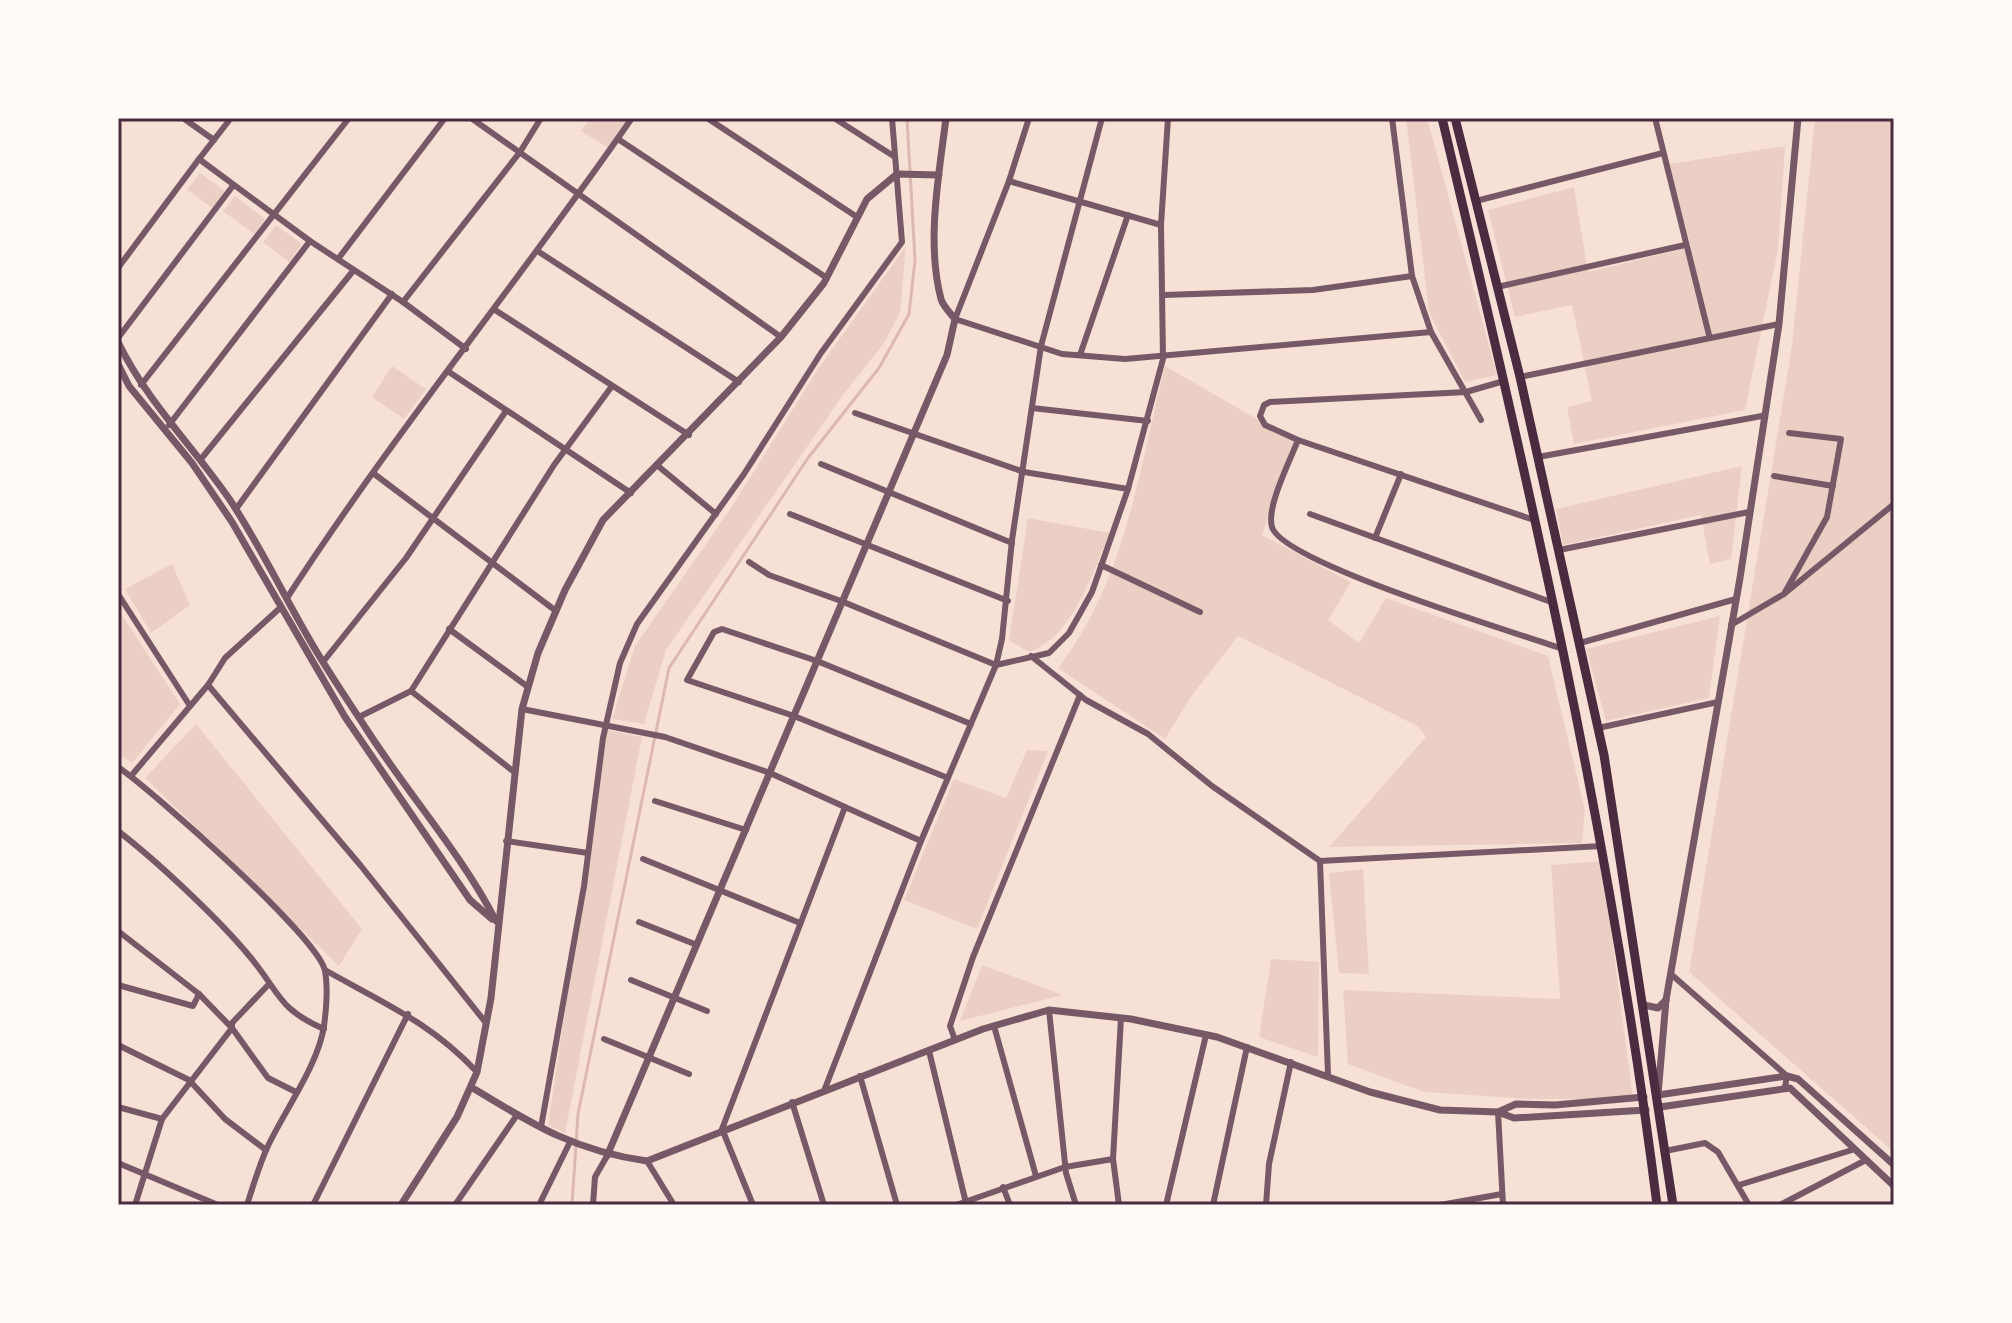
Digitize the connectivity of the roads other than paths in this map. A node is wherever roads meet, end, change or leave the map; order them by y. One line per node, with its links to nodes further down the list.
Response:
1 (183, 118): 21 (street)
2 (231, 118): 21 (street)
3 (349, 118): 34 (street)
4 (445, 118): 40 (street)
5 (471, 118): 22 (street)
6 (541, 118): 22 (street)
7 (632, 118): 20 (street)
8 (707, 118): 35 (street)
9 (834, 118): 24 (street)
10 (892, 118): 24 (street)
11 (946, 118): 27 (street)
12 (1029, 118): 28 (street)
13 (1102, 118): 31 (street)
14 (1168, 118): 36 (street)
15 (1392, 118): 43 (street)
16 (1442, 118): 63 (main road)
17 (1455, 118): 32 (main road)
18 (1655, 118): 23 (street)
19 (1798, 118): 51 (street)
20 (618, 139): 30 (street); 44 (street)
21 (214, 140): 25 (street)
22 (520, 152): 30 (street); 48 (street)
23 (1663, 153): 32 (street); 38 (street)
24 (895, 157): 26 (street)
25 (199, 159): 29 (street); 41 (street)
26 (900, 174): 27 (street); 35 (street); 96 (street)
27 (939, 175): 50 (street)
28 (1009, 181): 31 (street); 50 (street)
29 (232, 187): 34 (street); 55 (street)
30 (579, 194): 39 (street); 54 (street)
31 (1082, 201): 33 (street); 56 (street)
32 (1476, 201): 45 (main road)
33 (1128, 215): 36 (street); 58 (street)
34 (273, 216): 37 (street); 65 (street)
35 (857, 217): 44 (street)
36 (1161, 225): 47 (street)
37 (310, 241): 40 (street); 74 (street)
38 (1685, 245): 45 (street); 53 (street)
39 (539, 252): 49 (street); 64 (street)
40 (338, 259): 42 (street)
41 (118, 268)
42 (353, 271): 46 (street); 81 (street)
43 (1412, 276): 47 (street); 52 (street)
44 (827, 278): 54 (street)
45 (1497, 287): 62 (main road)
46 (392, 294): 48 (street); 94 (street)
47 (1164, 295): 59 (street)
48 (403, 302): 57 (street)
49 (495, 310): 57 (street); 66 (street)
50 (955, 319): 56 (street); 75 (street)
51 (1779, 324): 53 (street); 71 (street)
52 (1431, 332): 59 (street); 67 (street)
53 (1709, 335): 62 (street)
54 (781, 337): 64 (street)
55 (118, 340): 65 (street)
56 (1041, 346): 58 (street); 68 (street)
57 (466, 349): 61 (street)
58 (1080, 355): 59 (street)
59 (1163, 359): 73 (street)
60 (118, 364): 83 (street)
61 (449, 372): 69 (street); 86 (street)
62 (1520, 377): 63 (street); 80 (main road)
63 (1504, 381): 67 (street); 100 (main road)
64 (739, 382): 77 (street)
65 (141, 385): 74 (street)
66 (612, 386): 77 (street); 79 (street)
67 (1466, 392): 72 (street); 78 (street)
68 (1032, 408): 73 (street); 85 (street)
69 (506, 411): 79 (street); 99 (street)
70 (855, 413): 75 (street)
71 (1762, 416): 80 (street); 95 (street)
72 (1481, 420)
73 (1148, 421): 90 (street)
74 (169, 425): 81 (street)
75 (913, 430): 85 (street); 91 (street)
76 (1789, 433): 89 (street)
77 (689, 435): 84 (street)
78 (1298, 440): 87 (street); 121 (street)
79 (564, 450): 92 (street); 105 (street)
80 (1538, 457): 104 (main road)
81 (201, 459): 83 (street); 94 (street)
82 (821, 464): 91 (street)
83 (194, 465): 115 (street)
84 (658, 466): 92 (street); 96 (street)
85 (1024, 472): 90 (street); 102 (street)
86 (373, 473): 99 (street); 110 (street)
87 (1401, 474): 100 (street); 101 (street)
88 (1774, 476): 89 (street)
89 (1833, 486): 109 (street)
90 (1128, 489): 107 (street)
91 (887, 491): 102 (street); 103 (street)
92 (631, 493): 116 (street)
93 (1894, 504): 109 (street)
94 (236, 509): 110 (street)
95 (1749, 512): 104 (street); 111 (street)
96 (716, 514): 136 (street)
97 (790, 514): 103 (street)
98 (1310, 514): 101 (street)
99 (433, 518): 105 (street); 124 (street)
100 (1534, 520): 114 (main road)
101 (1375, 538): 114 (street)
102 (1012, 543): 113 (street)
103 (865, 545): 112 (street); 113 (street)
104 (1559, 550): 120 (main road)
105 (491, 562): 116 (street); 119 (street)
106 (749, 562): 112 (street)
107 (1101, 565): 117 (street); 122 (street)
108 (118, 594): 131 (street)
109 (1784, 594): 118 (street)
110 (287, 598): 115 (street); 124 (street)
111 (1736, 599): 118 (street); 120 (street)
112 (841, 601): 123 (street); 125 (street)
113 (1008, 601): 125 (street)
114 (1551, 602): 121 (main road)
115 (280, 608): 126 (street); 155 (street)
116 (556, 611): 127 (street)
117 (1200, 612)
118 (1731, 625): 130 (street)
119 (449, 629): 127 (street); 128 (street)
120 (1580, 643): 137 (main road)
121 (1563, 649): 149 (main road)
122 (1031, 656): 125 (street); 129 (street)
123 (817, 661): 133 (street); 133 (street); 135 (street)
124 (323, 662): 134 (street)
125 (996, 665): 135 (street)
126 (208, 685): 131 (street); 172 (street)
127 (528, 687): 132 (street)
128 (411, 691): 134 (street); 139 (street)
129 (1080, 695): 152 (street); 178 (street)
130 (1718, 702): 137 (street); 160 (street)
131 (190, 706): 141 (street)
132 (522, 709): 136 (street); 139 (street)
133 (794, 716): 140 (street); 142 (street)
134 (359, 717): 155 (street)
135 (971, 724): 142 (street)
136 (606, 726): 140 (street); 150 (street)
137 (1598, 728): 167 (main road)
138 (118, 767): 141 (street)
139 (513, 771): 147 (street)
140 (770, 773): 144 (street); 145 (street)
141 (131, 776): 159 (street)
142 (948, 778): 148 (street)
143 (655, 801): 145 (street)
144 (845, 807): 148 (street); 156 (street)
145 (746, 830): 153 (street)
146 (118, 831): 162 (street)
147 (506, 841): 150 (street); 155 (street)
148 (921, 841): 192 (street)
149 (1602, 846): 152 (street); 195 (main road)
150 (588, 853): 203 (street)
151 (643, 859): 153 (street)
152 (1320, 861): 186 (street)
153 (721, 888): 156 (street); 158 (street)
154 (639, 922): 158 (street)
155 (497, 923): 172 (street)
156 (800, 923): 204 (street)
157 (118, 931): 164 (street)
158 (697, 945): 165 (street)
159 (325, 970): 170 (street); 175 (street)
160 (1672, 975): 166 (street); 188 (street)
161 (631, 980): 165 (street)
162 (269, 984): 174 (street); 175 (street)
163 (118, 985): 164 (street)
164 (199, 994): 174 (street)
165 (674, 998): 169 (street); 182 (street)
166 (1666, 1000): 167 (street); 194 (street)
167 (1644, 1005): 194 (main road)
168 (1049, 1010): 171 (street); 173 (street); 215 (street)
169 (707, 1011)
170 (408, 1014): 184 (street); 226 (street)
171 (1121, 1018): 176 (street); 210 (street)
172 (486, 1023): 184 (street)
173 (994, 1026): 178 (street); 217 (street)
174 (232, 1028): 189 (street); 193 (street)
175 (324, 1029): 193 (street)
176 (1206, 1035): 180 (street); 239 (street)
177 (604, 1039): 182 (street)
178 (955, 1040): 181 (street)
179 (118, 1045): 189 (street)
180 (1247, 1047): 183 (street); 240 (street)
181 (929, 1051): 187 (street); 222 (street)
182 (649, 1057): 185 (street); 209 (street)
183 (1291, 1062): 186 (street); 241 (street)
184 (477, 1072): 190 (street)
185 (689, 1074)
186 (1328, 1075): 200 (street)
187 (860, 1076): 192 (street); 234 (street)
188 (1787, 1076): 191 (street); 194 (street); 214 (street)
189 (189, 1080): 202 (street); 206 (street)
190 (471, 1087): 201 (street); 227 (street)
191 (1785, 1087): 198 (street); 207 (street)
192 (824, 1091): 196 (street)
193 (296, 1092): 206 (street)
194 (1658, 1095): 195 (main road); 198 (main road)
195 (1644, 1097): 199 (main road); 200 (street)
196 (792, 1102): 204 (street); 233 (street)
197 (118, 1107): 202 (street)
198 (1660, 1107): 199 (main road); 208 (main road)
199 (1646, 1110): 200 (street); 244 (main road)
200 (1498, 1112): 221 (street)
201 (517, 1115): 203 (street); 228 (street)
202 (162, 1119): 216 (street)
203 (541, 1127): 205 (street)
204 (722, 1129): 211 (street); 232 (street)
205 (569, 1144): 209 (street); 229 (street)
206 (266, 1150): 225 (street)
207 (1852, 1150): 212 (street); 218 (street)
208 (1665, 1151): 218 (street); 245 (main road)
209 (607, 1156): 211 (street); 230 (street)
210 (1113, 1159): 215 (street); 238 (street)
211 (647, 1161): 231 (street)
212 (1864, 1161): 219 (street); 247 (street)
213 (118, 1163): 216 (street)
214 (1894, 1165)
215 (1065, 1167): 217 (street); 237 (street)
216 (146, 1172): 223 (street); 224 (street)
217 (1036, 1176): 220 (street)
218 (1739, 1185): 246 (street)
219 (1894, 1186)
220 (1003, 1187): 222 (street); 236 (street)
221 (1502, 1194): 242 (street); 243 (street)
222 (966, 1203): 235 (street)
223 (135, 1205)
224 (218, 1205)
225 (247, 1205)
226 (313, 1205)
227 (401, 1205)
228 (455, 1205)
229 (539, 1205)
230 (593, 1205)
231 (674, 1205)
232 (753, 1205)
233 (824, 1205)
234 (897, 1205)
235 (956, 1205)
236 (1010, 1205)
237 (1076, 1205)
238 (1119, 1205)
239 (1166, 1205)
240 (1213, 1205)
241 (1266, 1205)
242 (1440, 1205)
243 (1503, 1205)
244 (1657, 1205)
245 (1673, 1205)
246 (1749, 1205)
247 (1780, 1205)

